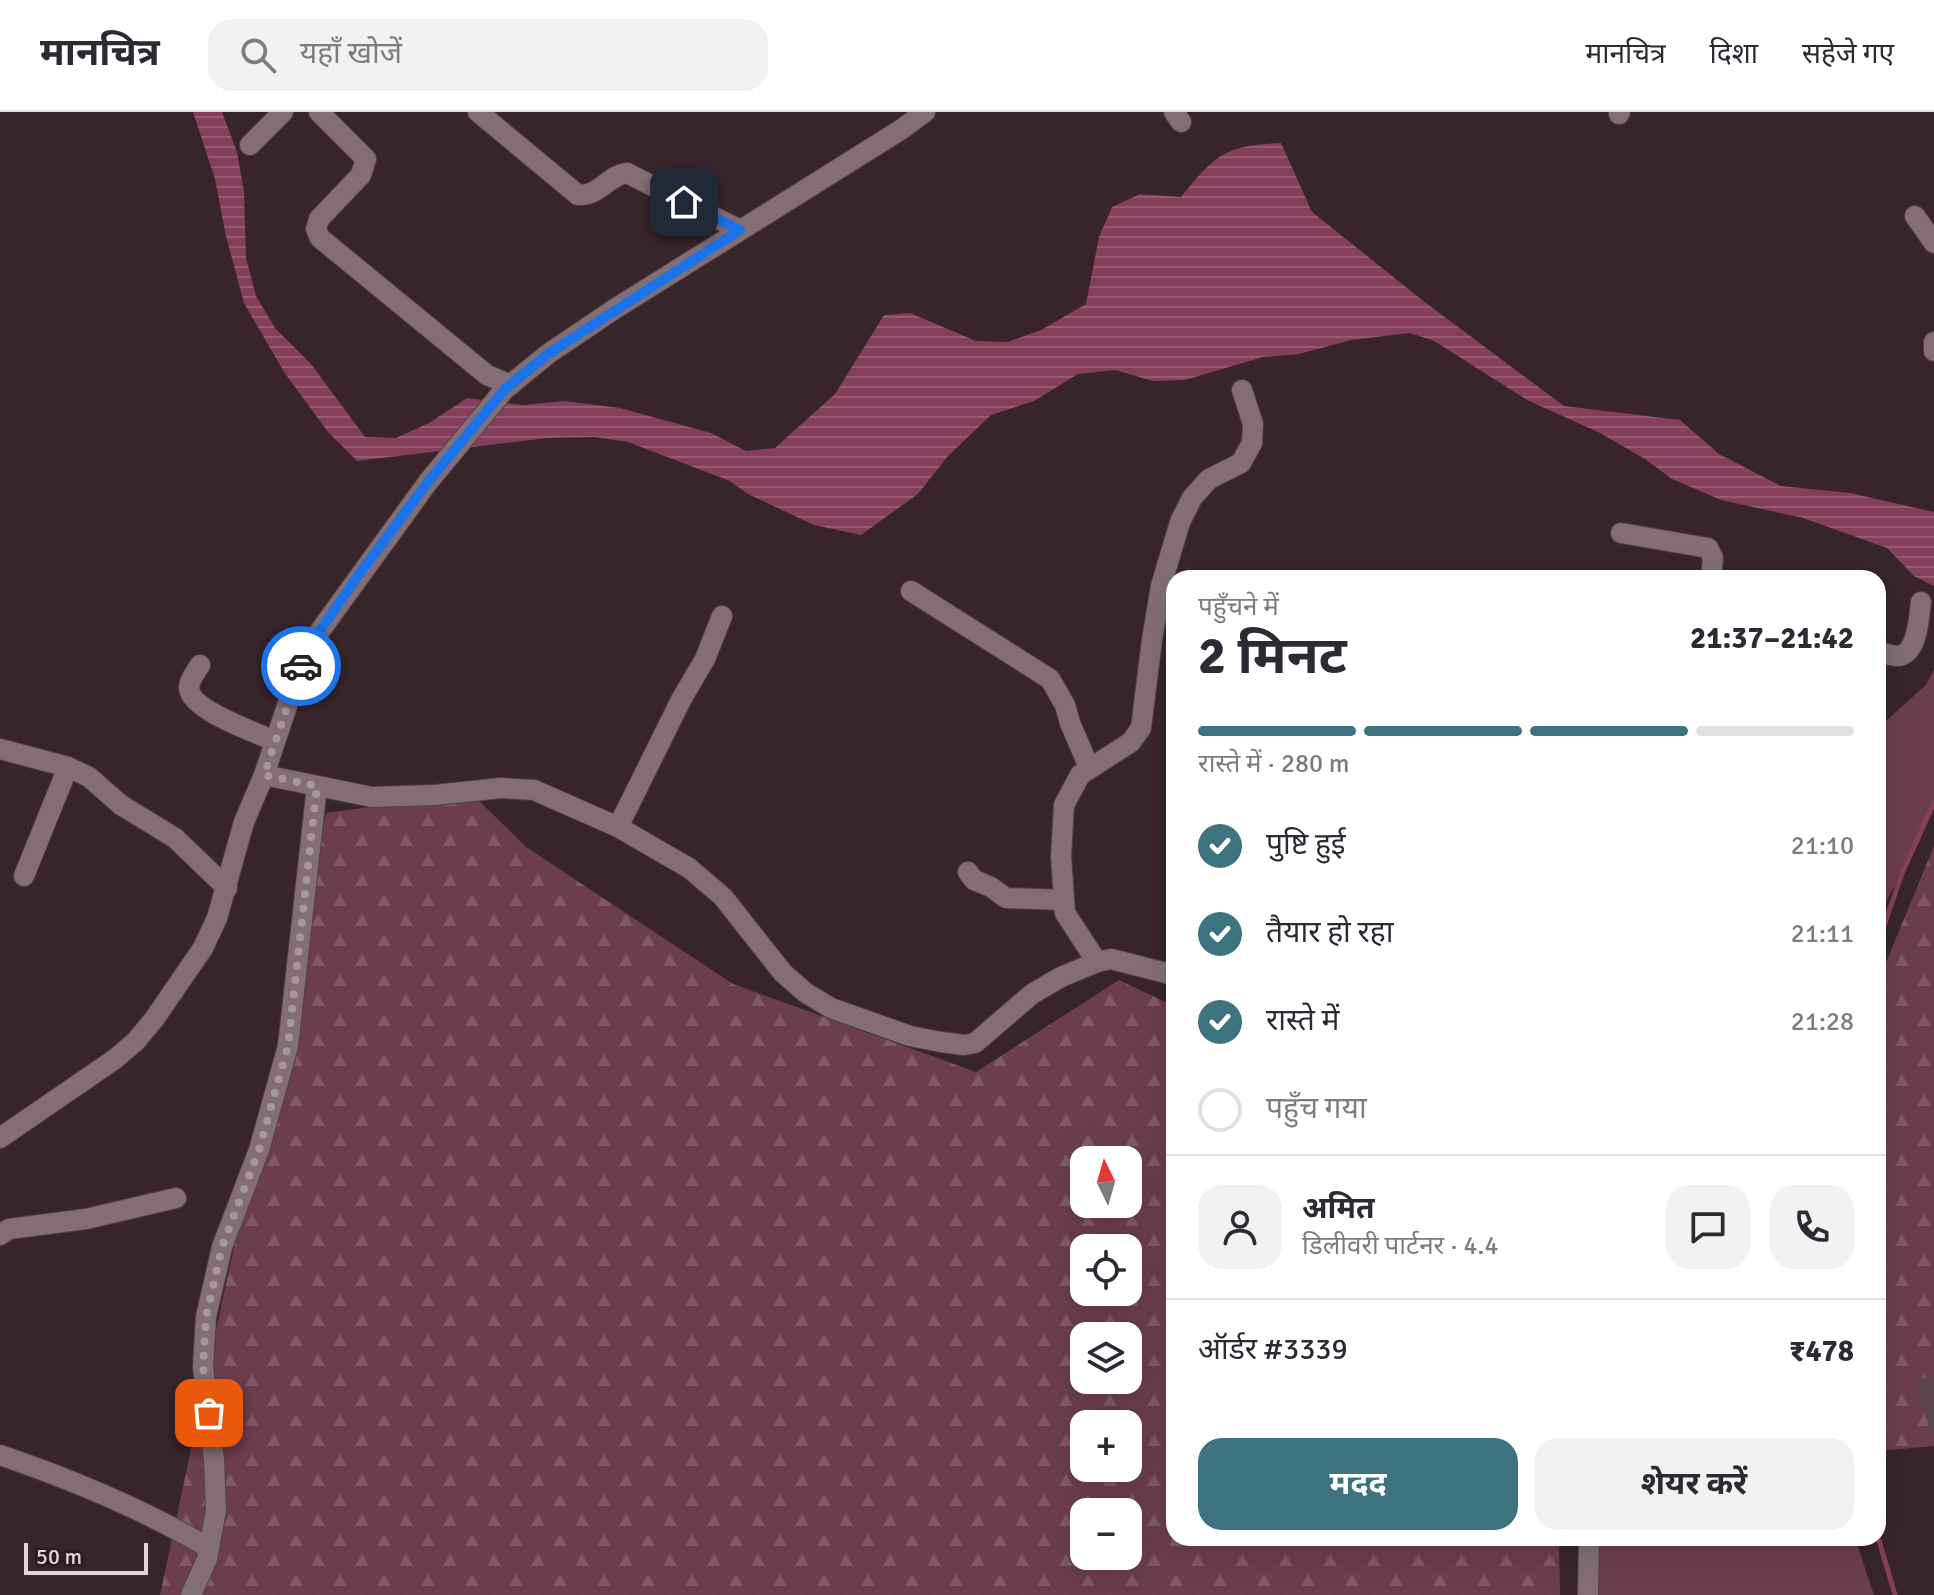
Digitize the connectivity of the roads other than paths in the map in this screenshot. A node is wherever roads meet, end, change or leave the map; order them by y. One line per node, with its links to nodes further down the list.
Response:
1 (283, 112): 5 (street)
2 (319, 112): 11 (street)
3 (478, 112): 7 (street)
4 (925, 112): 7 (street)
5 (250, 145)
6 (1915, 216): 8 (street)
7 (740, 230): 11 (street)
8 (1934, 243)
9 (1934, 342): 10 (street)
10 (1934, 351)
11 (508, 387): 20 (street)
12 (1242, 390): 23 (street)
13 (1621, 533): 14 (street)
14 (1712, 570)
15 (911, 591): 23 (street)
16 (1921, 602): 18 (street)
17 (722, 616): 26 (street)
18 (1886, 654)
19 (200, 665): 20 (street)
20 (275, 741): 24 (street)
21 (0, 749): 22 (street)
22 (68, 767): 28 (street); 29 (street)
23 (1089, 767): 30 (street)
24 (264, 775): 25 (street); 29 (street)
25 (317, 786): 26 (street); 38 (street)
26 (618, 827): 31 (street)
27 (968, 872): 30 (street)
28 (24, 876)
29 (227, 888): 33 (street)
30 (1063, 900): 31 (street)
31 (1097, 962): 32 (street)
32 (1166, 973)
33 (0, 1138)
34 (176, 1198): 35 (street)
35 (0, 1235)
36 (0, 1455): 38 (street)
37 (1589, 1546): 40 (street)
38 (209, 1548): 39 (street)
39 (191, 1595)
40 (1588, 1595)

